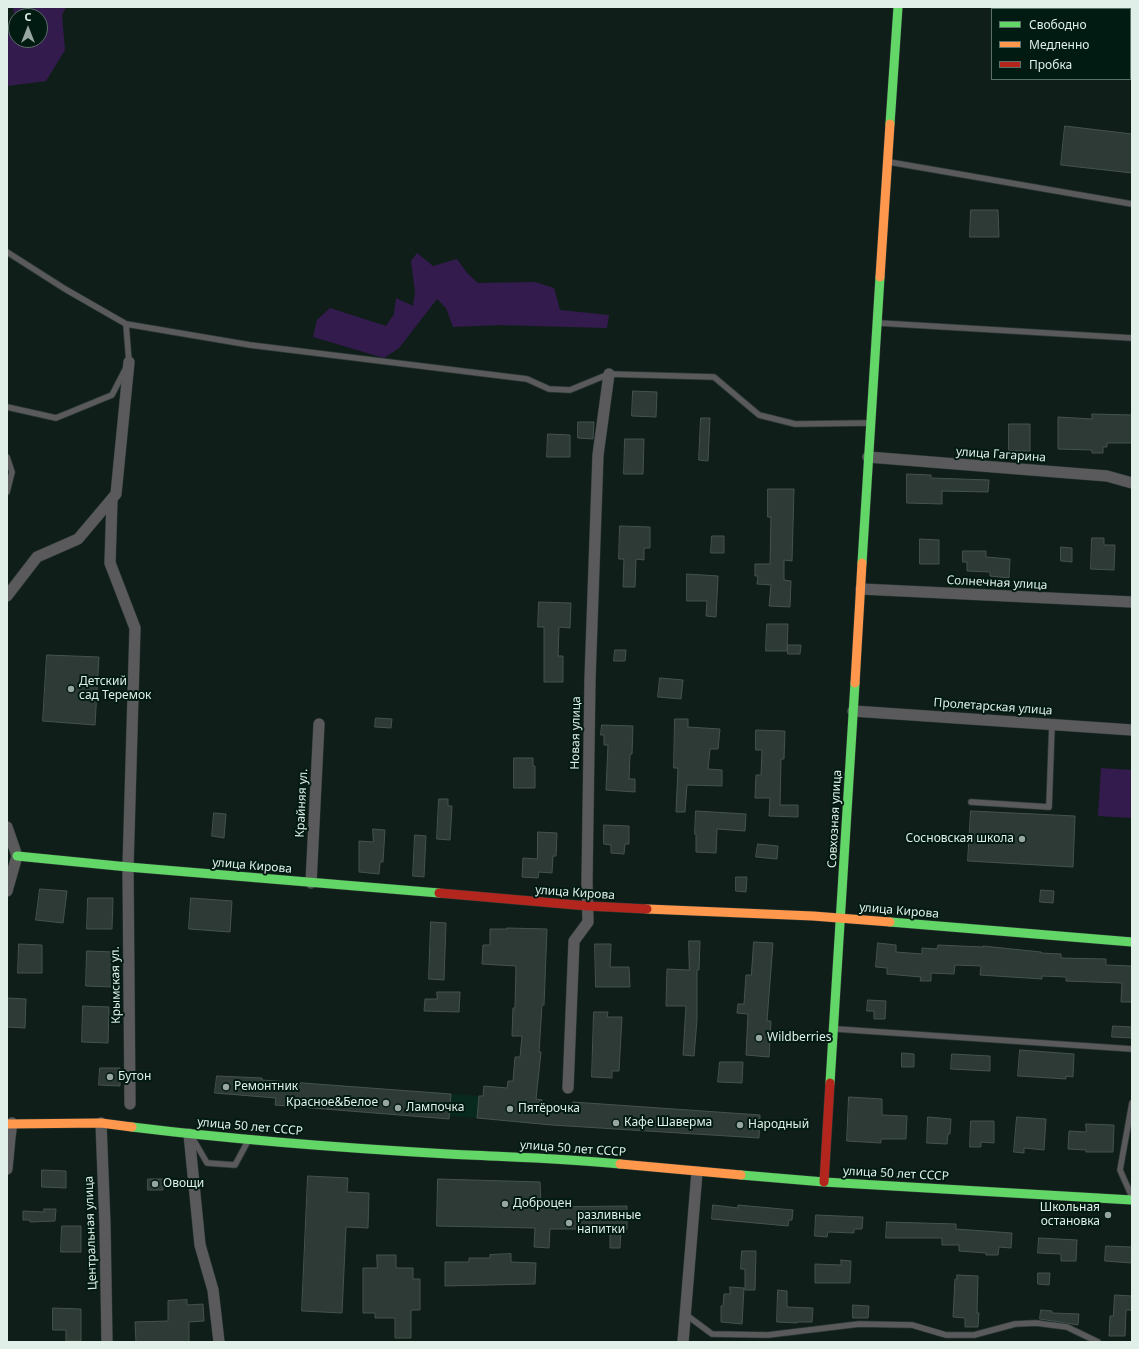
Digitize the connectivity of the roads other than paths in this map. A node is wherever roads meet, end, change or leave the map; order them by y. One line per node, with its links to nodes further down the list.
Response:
1 (898, 7): 2 (main road, Совхозная улица)
2 (887, 162): 3 (lane); 5 (main road, Совхозная улица)
3 (1132, 204)
4 (7, 252): 6 (lane)
5 (876, 323): 7 (lane); 11 (main road, Совхозная улица)
6 (126, 324): 8 (lane); 9 (lane)
7 (1132, 338)
8 (129, 362): 10 (lane); 16 (street)
9 (610, 374): 11 (lane); 30 (street, Новая улица)
10 (7, 407)
11 (870, 423): 13 (main road, Совхозная улица)
12 (7, 457): 15 (lane)
13 (868, 458): 14 (street, улица Гагарина); 17 (main road, Совхозная улица)
14 (1132, 483)
15 (7, 492)
16 (112, 500): 18 (street); 27 (street, Крымская ул.)
17 (861, 589): 19 (street, Солнечная улица); 20 (main road, Совхозная улица)
18 (7, 596)
19 (1132, 602)
20 (853, 711): 22 (street, Пролетарская улица); 31 (main road, Совхозная улица)
21 (319, 724): 28 (street, Крайняя ул.)
22 (1052, 724): 23 (street, Пролетарская улица); 24 (lane)
23 (1132, 730)
24 (971, 802)
25 (7, 827): 26 (street)
26 (17, 856): 27 (main road, улица Кирова); 29 (street)
27 (128, 867): 28 (main road, улица Кирова); 37 (street, Крымская ул.)
28 (311, 883): 30 (main road, улица Кирова)
29 (7, 891)
30 (588, 906): 31 (main road, улица Кирова); 35 (street, Новая улица)
31 (841, 918): 32 (main road, улица Кирова); 33 (main road, Совхозная улица)
32 (1132, 942)
33 (833, 1029): 34 (lane); 44 (main road, Совхозная улица)
34 (1132, 1049)
35 (568, 1088)
36 (1132, 1102): 45 (lane)
37 (130, 1104)
38 (101, 1123): 39 (main road, улица 50 лет СССР); 40 (main road, улица 50 лет СССР); 48 (street, Центральная улица)
39 (10, 1124): 42 (street)
40 (190, 1134): 41 (main road, улица 50 лет СССР); 41 (lane); 49 (street)
41 (250, 1139): 43 (main road, улица 50 лет СССР)
42 (7, 1169)
43 (697, 1172): 44 (main road, улица 50 лет СССР); 47 (street)
44 (824, 1182): 46 (main road, улица 50 лет СССР)
45 (1132, 1197)
46 (1132, 1200)
47 (684, 1313): 50 (street); 51 (lane)
48 (107, 1342)
49 (219, 1342)
50 (683, 1342)
51 (1098, 1342)

